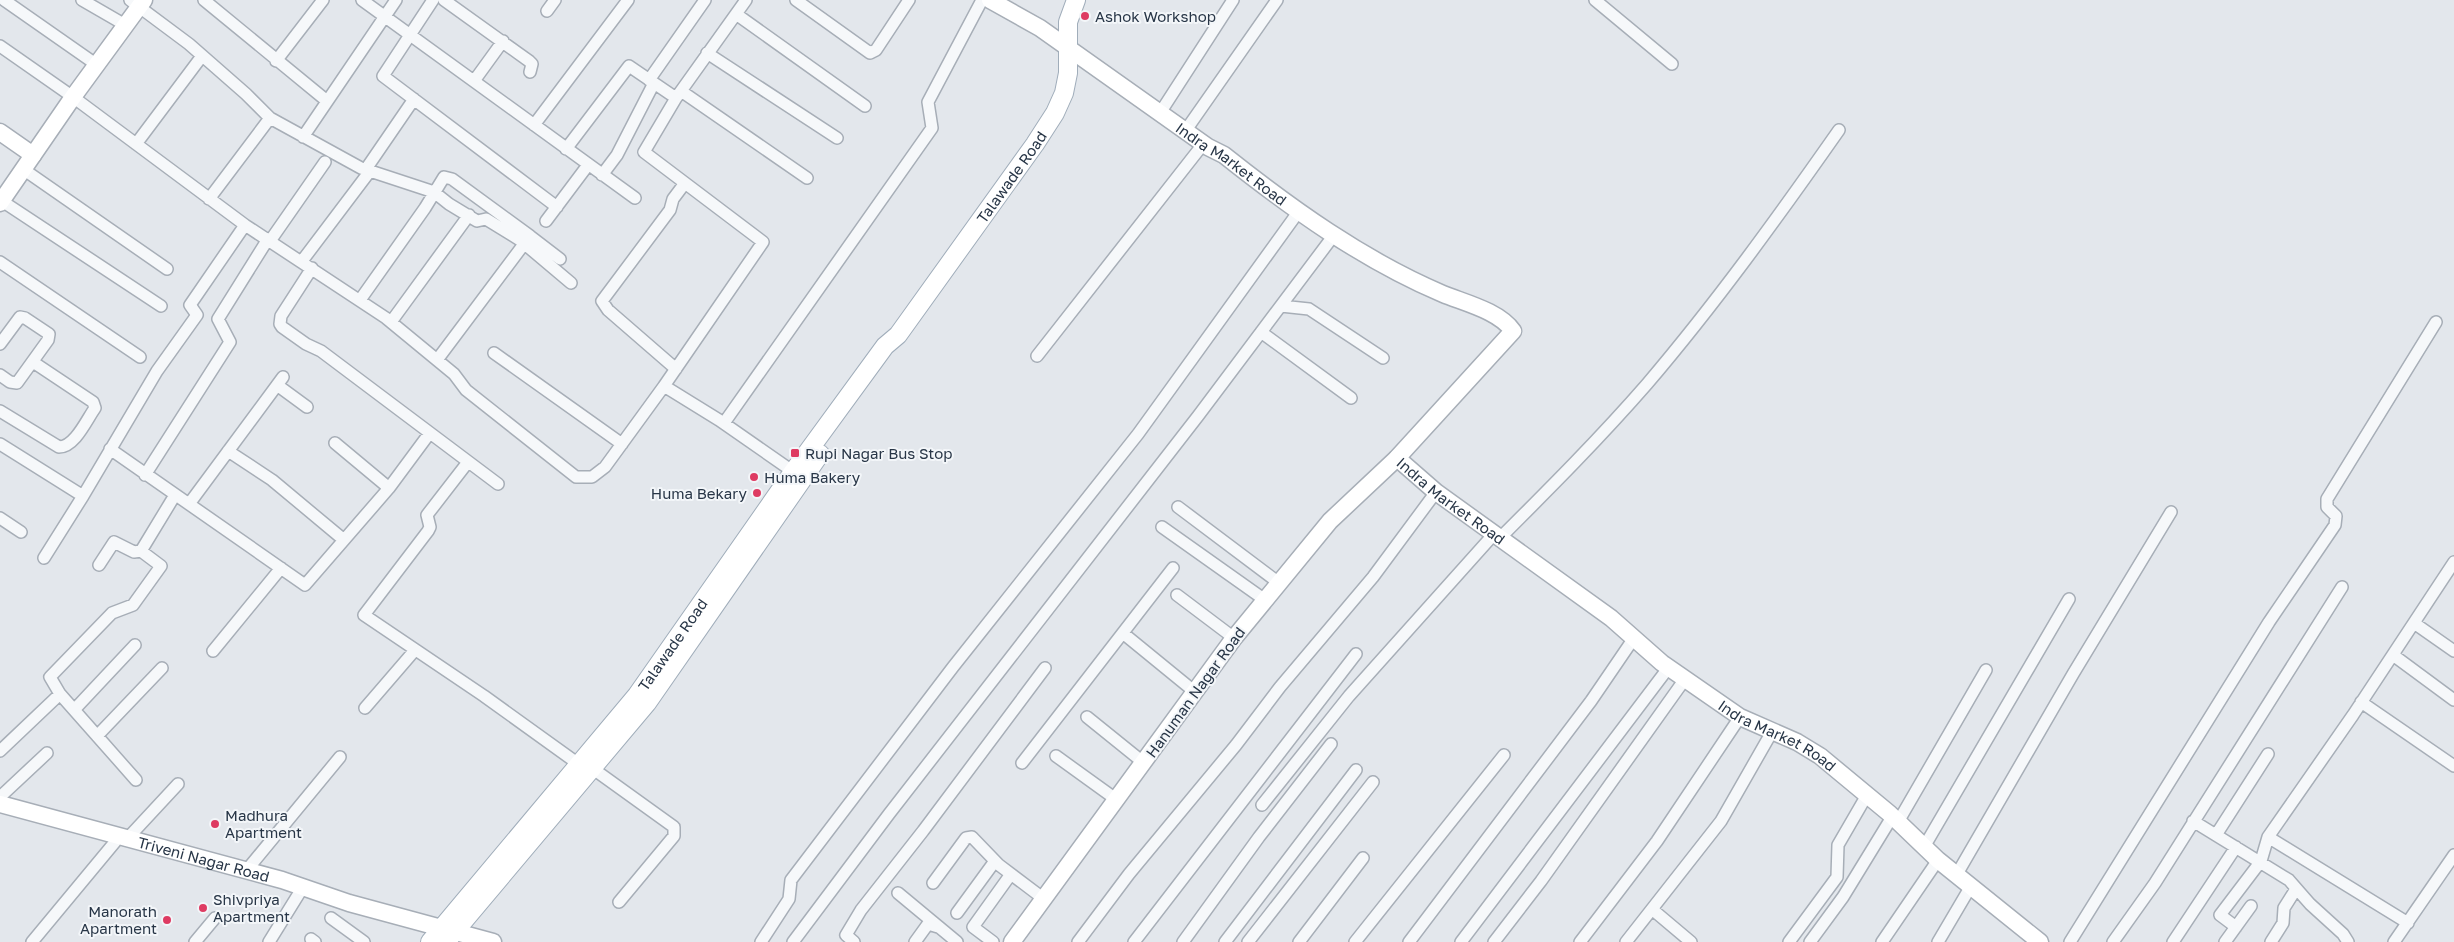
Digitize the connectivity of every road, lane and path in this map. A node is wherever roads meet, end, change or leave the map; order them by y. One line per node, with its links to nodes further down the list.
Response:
1 (4, 0): 34 (street)
2 (82, 0): 25 (street)
3 (204, 0): 32 (street)
4 (323, 0): 32 (street)
5 (362, 0): 24 (street)
6 (396, 0): 24 (street)
7 (433, 0): 26 (street)
8 (444, 0): 27 (street)
9 (556, 0): 22 (street)
10 (628, 0): 45 (street)
11 (704, 0): 37 (street)
12 (746, 0): 23 (street)
13 (796, 0): 14 (street)
14 (909, 0)
15 (982, 0): 99 (street)
16 (990, 0): 29 (street, Indra Market Road)
17 (1076, 0): 29 (main road, Talawade Road)
18 (1233, 0): 43 (street)
19 (1277, 0): 46 (street)
20 (1595, 0): 33 (street)
21 (138, 2): 25 (street); 31 (street)
22 (548, 11)
23 (736, 14): 30 (street); 42 (street)
24 (384, 16): 26 (street); 41 (street)
25 (127, 26): 34 (street)
26 (410, 34): 36 (street); 40 (street)
27 (503, 41): 35 (street); 36 (street)
28 (0, 46): 39 (street)
29 (1068, 50): 43 (street, Indra Market Road); 109 (main road, Talawade Road)
30 (706, 53): 38 (street); 50 (street)
31 (202, 56): 44 (street); 52 (street)
32 (276, 61): 41 (street)
33 (1672, 64)
34 (97, 65): 39 (street)
35 (530, 72)
36 (474, 81): 45 (street)
37 (652, 81): 38 (street); 53 (street); 59 (street)
38 (678, 95): 60 (street); 61 (street)
39 (73, 97): 52 (street); 54 (street)
40 (414, 99): 58 (street); 66 (street)
41 (327, 101): 49 (street)
42 (865, 106)
43 (1160, 113): 46 (street, Indra Market Road)
44 (270, 118): 49 (street); 64 (street)
45 (534, 125): 53 (street)
46 (1186, 130): 51 (street, Indra Market Road)
47 (1840, 130): 121 (street)
48 (0, 132): 54 (street)
49 (303, 137): 58 (street)
50 (837, 138)
51 (1204, 143): 67 (street, Indra Market Road); 88 (street)
52 (136, 144): 64 (street)
53 (566, 149): 56 (street)
54 (32, 155): 57 (street)
55 (325, 162): 72 (street)
56 (588, 165): 59 (street); 66 (street)
57 (23, 169): 65 (street); 78 (street)
58 (368, 170): 62 (street); 75 (street)
59 (602, 175): 63 (street)
60 (807, 178)
61 (685, 183): 93 (street); 93 (street)
62 (434, 192): 68 (street); 73 (street); 80 (street)
63 (634, 198)
64 (209, 199): 70 (street)
65 (1, 202): 81 (street)
66 (557, 207): 69 (street)
67 (1299, 211): 71 (street, Indra Market Road); 217 (street)
68 (469, 215): 73 (street); 83 (street)
69 (546, 221)
70 (245, 225): 72 (street); 104 (street)
71 (1334, 235): 82 (street); 106 (street, Indra Market Road)
72 (269, 240): 75 (street); 108 (street)
73 (528, 240): 74 (street); 79 (street); 91 (street)
74 (560, 259)
75 (302, 261): 77 (street)
76 (0, 262): 89 (street)
77 (312, 268): 80 (street); 100 (street)
78 (168, 269)
79 (571, 283)
80 (360, 300): 83 (street)
81 (161, 306)
82 (1281, 306): 85 (street); 90 (street)
83 (391, 322): 91 (street)
84 (2436, 322): 241 (street)
85 (1261, 332): 96 (street); 218 (street)
86 (1, 340): 92 (street)
87 (494, 353): 103 (street)
88 (1037, 356)
89 (140, 357)
90 (1383, 358)
91 (437, 360): 103 (street)
92 (33, 362): 94 (street); 98 (street)
93 (676, 369): 95 (street)
94 (0, 375)
95 (664, 386): 99 (street); 103 (street)
96 (1351, 398)
97 (307, 407): 105 (street)
98 (0, 411)
99 (724, 424): 109 (street)
100 (429, 434): 107 (street); 111 (street)
101 (335, 443): 111 (street)
102 (0, 444): 114 (street)
103 (622, 444)
104 (110, 449): 108 (street); 114 (street)
105 (228, 450): 115 (street); 122 (street)
106 (1397, 458): 112 (street, Indra Market Road); 129 (street, Hanuman Nagar Road)
107 (468, 462): 110 (street); 139 (street)
108 (144, 475): 113 (street)
109 (798, 476): 169 (main road, Talawade Road)
110 (498, 484)
111 (389, 488): 122 (street)
112 (1436, 492): 121 (street, Indra Market Road); 224 (street)
113 (175, 495): 115 (street); 123 (street)
114 (83, 496): 124 (street)
115 (189, 504): 127 (street)
116 (1178, 507): 129 (street)
117 (2171, 512): 193 (street)
118 (0, 518): 120 (street)
119 (1162, 527): 133 (street)
120 (21, 532)
121 (1497, 536): 137 (street, Indra Market Road); 178 (street)
122 (344, 540): 127 (street)
123 (141, 551): 126 (street); 150 (street)
124 (44, 558)
125 (2454, 562): 134 (street)
126 (98, 565)
127 (281, 568): 140 (street)
128 (1173, 568): 135 (street)
129 (1279, 583): 133 (street, Hanuman Nagar Road)
130 (2342, 586): 180 (street)
131 (1177, 595): 136 (street)
132 (2069, 599): 184 (street)
133 (1265, 600): 136 (street, Hanuman Nagar Road)
134 (2414, 623): 141 (street); 143 (street)
135 (1124, 634): 149 (street); 166 (street)
136 (1234, 638): 149 (street, Hanuman Nagar Road)
137 (1634, 638): 144 (street, Indra Market Road); 231 (street)
138 (135, 645): 154 (street)
139 (415, 650): 153 (street); 169 (street)
140 (213, 651)
141 (2454, 651)
142 (1356, 654): 225 (street)
143 (2393, 655): 151 (street); 152 (street)
144 (1669, 667): 148 (street, Indra Market Road); 232 (street)
145 (162, 668): 158 (street)
146 (1045, 668): 219 (street)
147 (1986, 670): 179 (street)
148 (1685, 679): 156 (street, Indra Market Road); 233 (street)
149 (1195, 692): 167 (street, Hanuman Nagar Road)
150 (60, 694): 154 (street); 160 (street)
151 (2454, 700)
152 (2361, 702): 168 (street); 182 (street)
153 (365, 708)
154 (74, 710): 158 (street)
155 (1086, 717): 167 (street)
156 (1740, 717): 157 (street, Indra Market Road); 234 (street)
157 (1773, 730): 174 (street, Indra Market Road); 202 (street)
158 (97, 736): 171 (street)
159 (1331, 744): 226 (street)
160 (0, 751)
161 (47, 753): 175 (street)
162 (2268, 754): 181 (street)
163 (1504, 755): 230 (street)
164 (1056, 756): 176 (street)
165 (340, 757): 191 (street)
166 (1022, 763)
167 (1144, 763): 176 (street, Hanuman Nagar Road)
168 (2454, 766)
169 (587, 768): 200 (street); 209 (main road, Talawade Road)
170 (1356, 770): 227 (street)
171 (136, 780)
172 (1373, 782): 228 (street)
173 (178, 784): 183 (street)
174 (1867, 795): 179 (street, Indra Market Road); 236 (street)
175 (0, 797)
176 (1117, 800): 199 (street, Hanuman Nagar Road)
177 (0, 804): 183 (street, Triveni Nagar Road)
178 (1262, 805)
179 (1895, 819): 184 (street, Indra Market Road); 237 (street)
180 (2193, 821): 181 (street); 242 (street)
181 (2216, 835): 185 (street)
182 (2268, 837): 190 (street); 206 (street)
183 (121, 838): 191 (street, Triveni Nagar Road); 211 (street)
184 (1924, 847): 188 (street, Indra Market Road)
185 (2236, 847): 190 (street); 243 (street)
186 (2454, 854): 206 (street)
187 (1363, 858): 229 (street)
188 (1938, 860): 193 (street, Indra Market Road); 238 (street)
189 (995, 861): 192 (street); 194 (street); 203 (street)
190 (2261, 861): 197 (street); 208 (street)
191 (246, 871): 196 (street, Triveni Nagar Road)
192 (1011, 874): 199 (street); 222 (street)
193 (1956, 874): 195 (street, Indra Market Road)
194 (932, 883)
195 (1971, 886): 239 (street); 240 (street, Indra Market Road)
196 (303, 887): 209 (street, Triveni Nagar Road); 213 (street)
197 (2296, 889): 245 (street); 246 (street)
198 (898, 893): 207 (street)
199 (1044, 899): 223 (street, Hanuman Nagar Road)
200 (618, 902)
201 (2251, 906): 208 (street)
202 (1653, 910): 210 (street); 235 (street)
203 (957, 912)
204 (215, 918): 212 (street)
205 (331, 918): 214 (street)
206 (2408, 923): 247 (street)
207 (938, 927): 220 (street); 221 (street)
208 (2236, 927): 244 (street)
209 (447, 934): 215 (main road, Talawade Road); 216 (street, Triveni Nagar Road)
210 (1630, 941)
211 (32, 942)
212 (195, 942)
213 (269, 942)
214 (364, 942)
215 (430, 942)
216 (493, 942)
217 (761, 942)
218 (793, 942)
219 (854, 942)
220 (915, 942)
221 (957, 942)
222 (993, 942)
223 (1012, 942)
224 (1078, 942)
225 (1134, 942)
226 (1183, 942)
227 (1226, 942)
228 (1248, 942)
229 (1299, 942)
230 (1355, 942)
231 (1409, 942)
232 (1461, 942)
233 (1494, 942)
234 (1580, 942)
235 (1691, 942)
236 (1790, 942)
237 (1810, 942)
238 (1882, 942)
239 (1938, 942)
240 (2040, 942)
241 (2070, 942)
242 (2113, 942)
243 (2173, 942)
244 (2226, 942)
245 (2271, 942)
246 (2348, 942)
247 (2394, 942)

